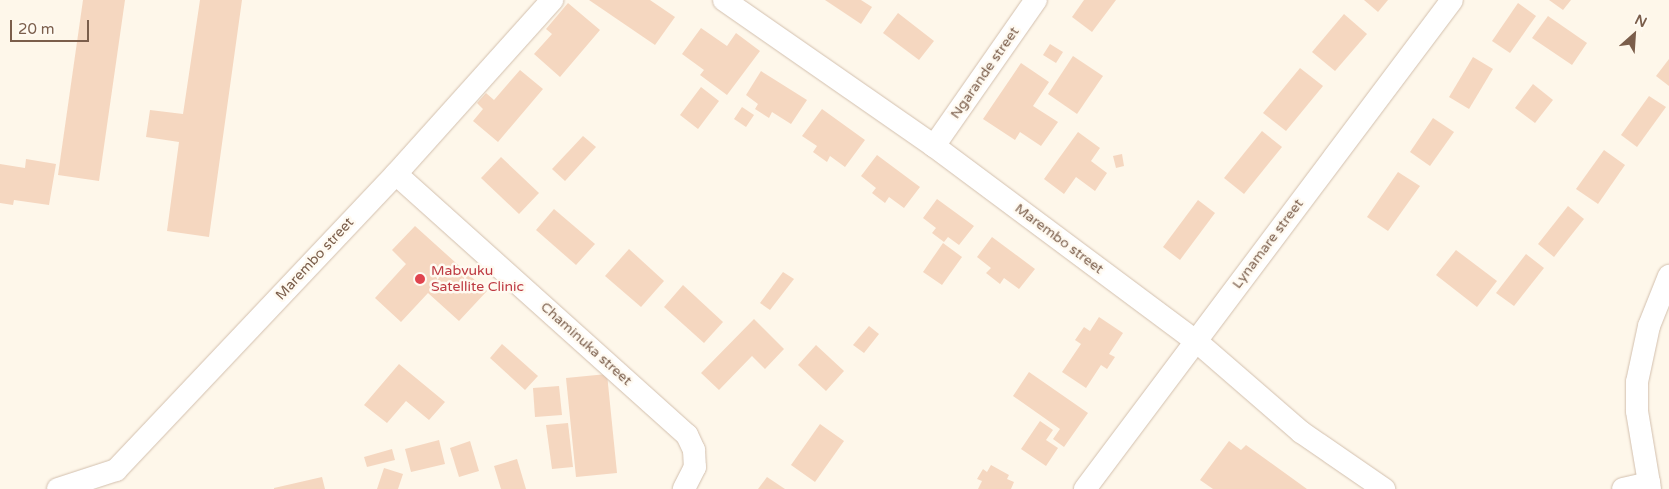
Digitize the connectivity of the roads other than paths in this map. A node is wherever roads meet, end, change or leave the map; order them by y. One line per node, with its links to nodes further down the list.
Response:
1 (552, 0): 6 (street, Marembo street)
2 (724, 0): 5 (street, Marembo street)
3 (1036, 0): 5 (street, Ngarande street)
4 (1452, 0): 8 (street, Lynamare street)
5 (934, 146): 8 (street, Marembo street)
6 (396, 174): 9 (street, Marembo street); 12 (street, Chaminuka street)
7 (1669, 276): 10 (street)
8 (1196, 340): 13 (street, Lynamare street); 14 (street, Marembo street)
9 (119, 480): 11 (street, Marembo street)
10 (1650, 486): 15 (street)
11 (58, 489)
12 (684, 489)
13 (1085, 489)
14 (1384, 489)
15 (1623, 489)

